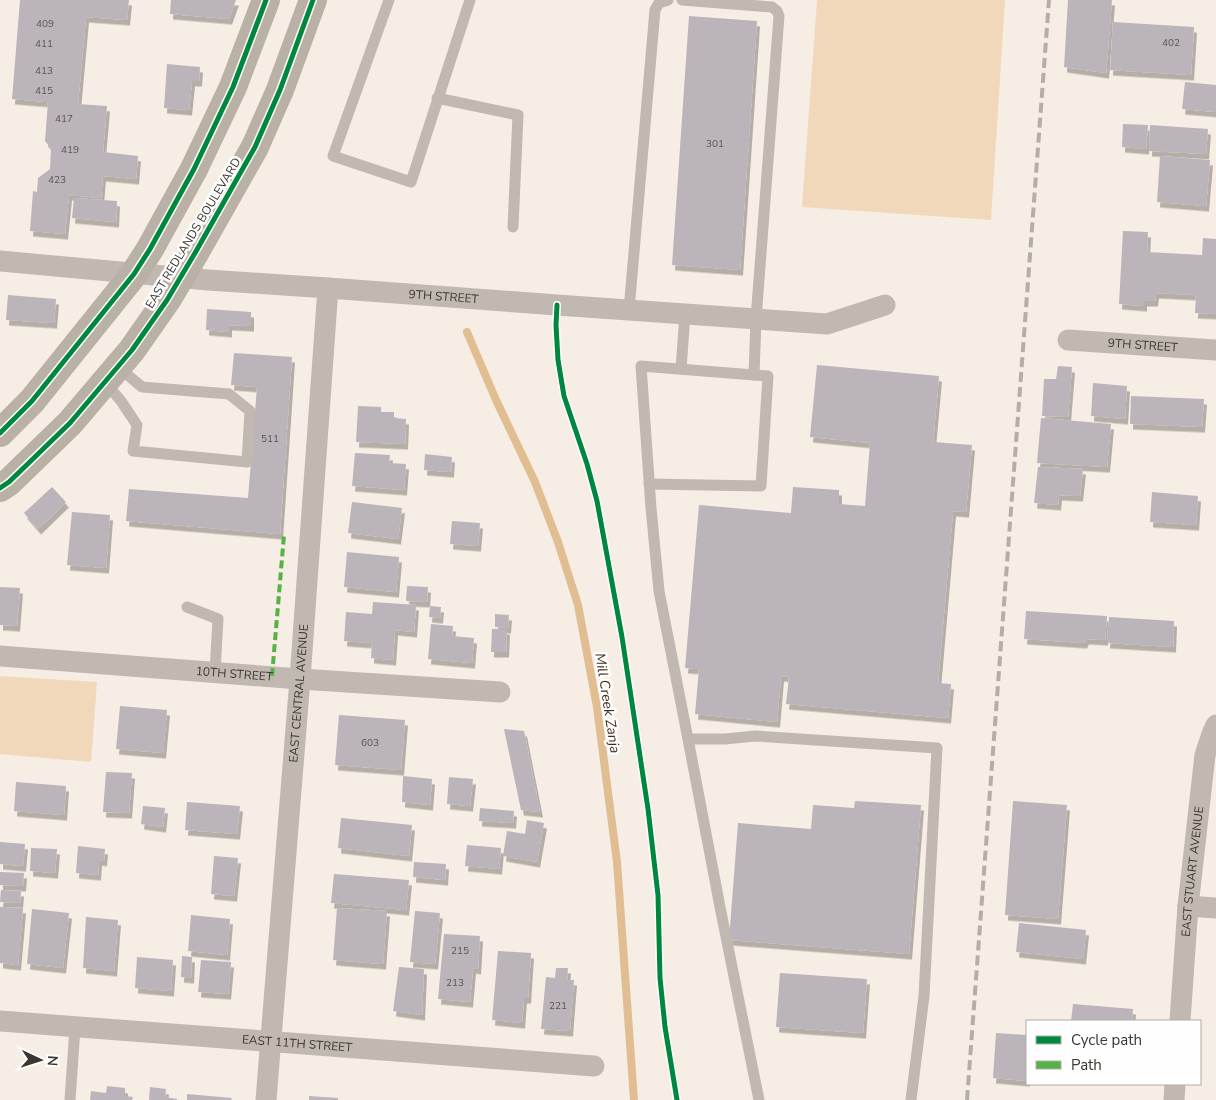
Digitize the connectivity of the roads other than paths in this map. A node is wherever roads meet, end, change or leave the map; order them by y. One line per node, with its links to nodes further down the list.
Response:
1 (266, 0): 10 (main road)
2 (313, 0): 11 (main road, EAST REDLANDS BOULEVARD)
3 (389, 0): 7 (lane)
4 (470, 0): 7 (lane)
5 (668, 0): 14 (lane)
6 (682, 0): 16 (lane)
7 (437, 98): 8 (lane)
8 (513, 227)
9 (0, 261): 10 (street, 9TH STREET)
10 (134, 274): 11 (street, 9TH STREET); 22 (main road)
11 (180, 277): 12 (street, 9TH STREET); 20 (main road, EAST REDLANDS BOULEVARD)
12 (328, 288): 14 (street, 9TH STREET); 28 (street, EAST CENTRAL AVENUE)
13 (885, 305): 16 (street, 9TH STREET)
14 (629, 310): 15 (street, 9TH STREET)
15 (685, 314): 16 (street, 9TH STREET); 19 (lane)
16 (756, 319): 21 (lane)
17 (1068, 340): 18 (street, 9TH STREET)
18 (1216, 350)
19 (681, 369): 21 (lane); 23 (lane)
20 (111, 374): 20 (lane); 24 (main road, EAST REDLANDS BOULEVARD)
21 (754, 376): 23 (lane)
22 (0, 434)
23 (649, 484): 31 (lane)
24 (0, 488)
25 (187, 607): 27 (lane)
26 (0, 656): 27 (street, 10TH STREET)
27 (215, 672): 28 (street, 10TH STREET)
28 (300, 679): 29 (street, 10TH STREET); 37 (street, EAST CENTRAL AVENUE)
29 (500, 692)
30 (1216, 725): 32 (street, EAST STUART AVENUE)
31 (688, 739): 42 (lane); 43 (lane)
32 (1188, 906): 33 (street); 34 (street, EAST STUART AVENUE)
33 (1216, 908)
34 (1180, 1020)
35 (0, 1021): 36 (street, EAST 11TH STREET)
36 (76, 1028): 37 (street, EAST 11TH STREET); 40 (lane)
37 (271, 1042): 38 (street, EAST 11TH STREET); 41 (street, EAST CENTRAL AVENUE)
38 (594, 1066)
39 (1175, 1085): 44 (street)
40 (70, 1100)
41 (266, 1100)
42 (760, 1100)
43 (911, 1100)
44 (1174, 1100)

